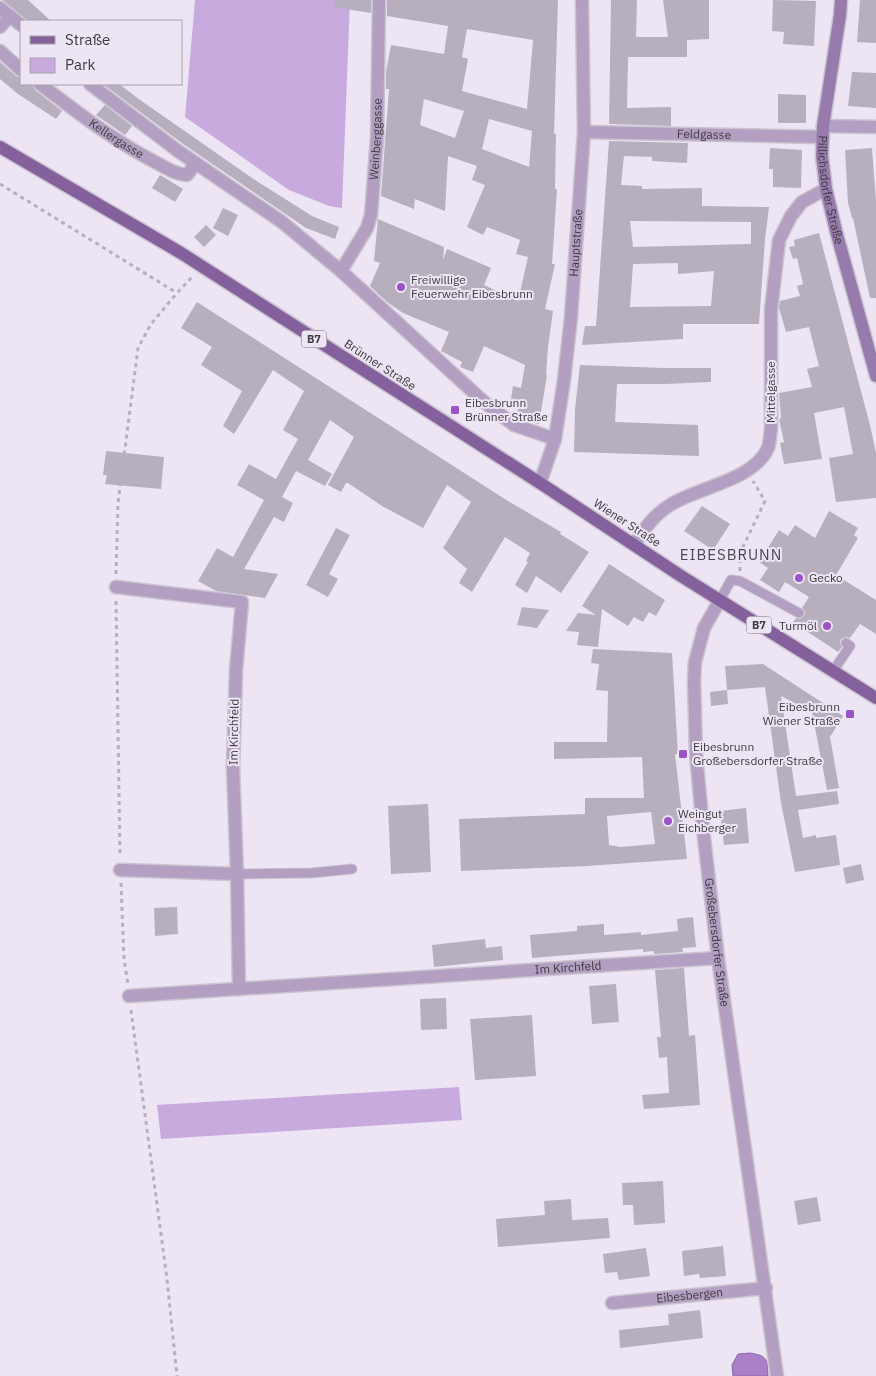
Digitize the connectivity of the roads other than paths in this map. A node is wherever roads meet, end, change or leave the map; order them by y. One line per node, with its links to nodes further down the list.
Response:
1 (378, 0): 18 (street, Weinberggasse)
2 (582, 0): 13 (street, Hauptstraße)
3 (841, 0): 14 (main road, Pillichsdorfer Straße)
4 (0, 8): 5 (street)
5 (10, 16): 6 (street); 7 (street)
6 (20, 24)
7 (0, 27)
8 (0, 51): 9 (street)
9 (20, 69)
10 (41, 85): 16 (street, Kellergasse)
11 (91, 85): 16 (street, Kellergasse)
12 (876, 127): 14 (street, Feldgasse)
13 (584, 132): 14 (street, Feldgasse); 20 (street, Hauptstraße)
14 (823, 132): 17 (main road, Pillichsdorfer Straße)
15 (0, 146): 21 (main road, Brünner Straße / B7)
16 (196, 163): 18 (street, Kellergasse)
17 (826, 189): 19 (main road, Pillichsdorfer Straße); 22 (street, Mittelgasse)
18 (341, 272): 20 (street, Kellergasse)
19 (876, 376)
20 (555, 439): 21 (street, Hauptstraße)
21 (540, 483): 22 (main road, Wiener Straße / B7)
22 (634, 544): 24 (main road, Wiener Straße / B7)
23 (116, 587): 31 (street, Im Kirchfeld)
24 (720, 600): 25 (lane); 27 (main road, Wiener Straße / B7); 32 (street, Großebersdorfer Straße)
25 (799, 613)
26 (846, 643): 27 (lane)
27 (833, 671): 28 (main road, Wiener Straße / B7)
28 (876, 698)
29 (352, 869): 31 (lane)
30 (120, 870): 31 (street)
31 (237, 874): 33 (street, Im Kirchfeld)
32 (718, 958): 33 (street, Im Kirchfeld); 35 (street, Großebersdorfer Straße)
33 (239, 989): 34 (street, Im Kirchfeld)
34 (129, 996)
35 (766, 1288): 36 (street, Eibesbergen); 37 (street, Großebersdorfer Straße)
36 (612, 1303)
37 (777, 1376)

